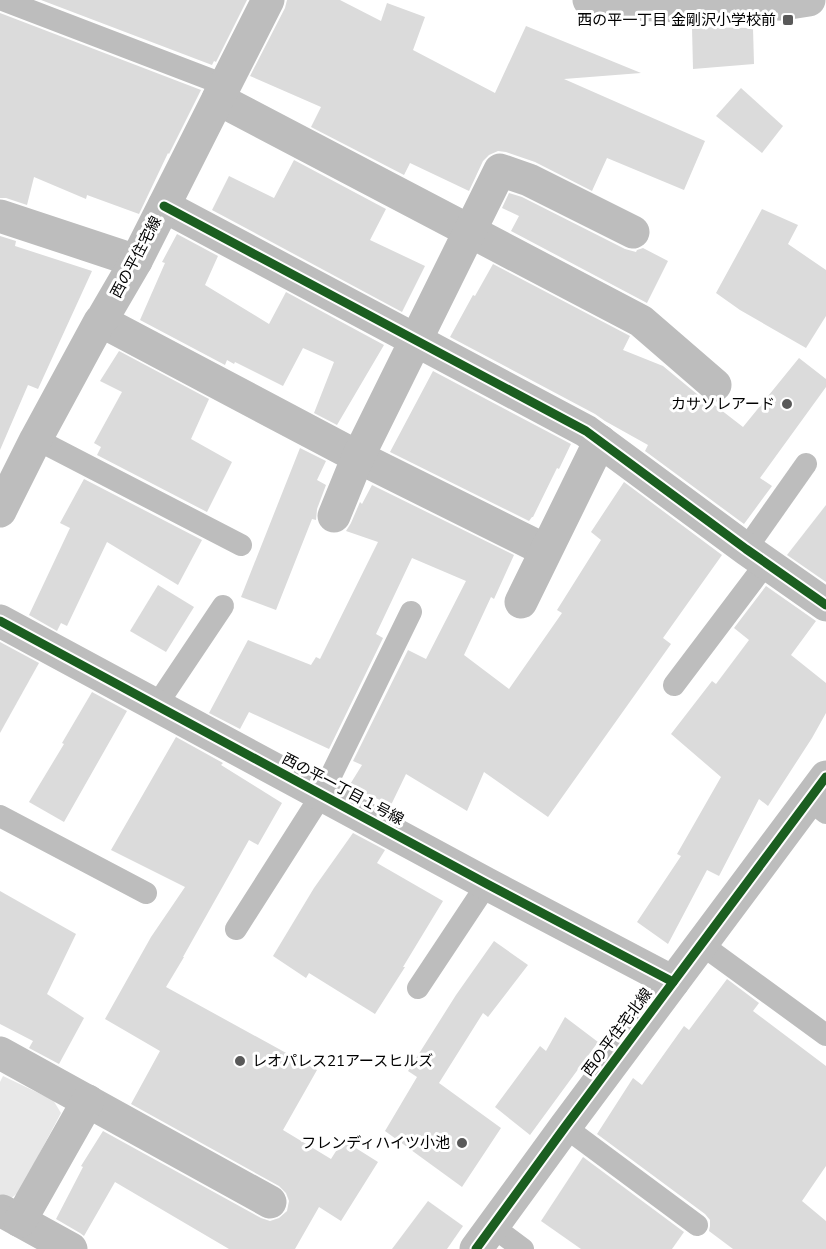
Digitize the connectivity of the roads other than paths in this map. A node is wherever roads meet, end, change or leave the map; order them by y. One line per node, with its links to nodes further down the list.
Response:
1 (3, 0): 5 (lane)
2 (268, 0): 5 (street, 西の平住宅線)
3 (589, 0): 4 (street)
4 (809, 0)
5 (221, 92): 6 (street, 西の平住宅線); 8 (street)
6 (164, 206): 10 (street, 西の平住宅線); 12 (street)
7 (0, 216): 10 (street)
8 (470, 230): 9 (street); 12 (street); 13 (street)
9 (633, 232)
10 (136, 261): 11 (street, 西の平住宅線)
11 (101, 321): 14 (street, 西の平住宅線); 16 (street)
12 (416, 340): 15 (street); 16 (street)
13 (715, 385)
14 (36, 439): 18 (street, 西の平住宅線); 21 (lane)
15 (600, 441): 22 (street); 23 (street)
16 (358, 457): 20 (street); 22 (street)
17 (806, 464): 23 (lane)
18 (9, 471): 19 (street, 西の平住宅線)
19 (0, 511)
20 (334, 516)
21 (241, 545)
22 (545, 550): 24 (street)
23 (757, 555): 25 (street); 29 (lane)
24 (521, 602)
25 (826, 605)
26 (223, 606): 30 (lane)
27 (411, 612): 31 (lane)
28 (0, 621): 30 (street, 西の平一丁目１号線)
29 (674, 685)
30 (156, 706): 31 (street, 西の平一丁目１号線)
31 (322, 794): 34 (street, 西の平一丁目１号線); 36 (lane)
32 (820, 796): 37 (street, 西の平住宅北線)
33 (0, 816): 35 (lane)
34 (486, 884): 38 (street, 西の平一丁目１号線); 39 (lane)
35 (146, 893)
36 (236, 929)
37 (701, 944): 38 (street, 西の平住宅北線); 40 (lane)
38 (673, 982): 43 (street, 西の平住宅北線)
39 (418, 988)
40 (826, 1035)
41 (0, 1053): 42 (street)
42 (88, 1101): 44 (street); 45 (street)
43 (565, 1127): 46 (lane); 47 (street, 西の平住宅北線)
44 (270, 1202)
45 (10, 1216): 48 (street)
46 (697, 1225)
47 (485, 1238): 49 (lane)
48 (71, 1249)
49 (523, 1249)

